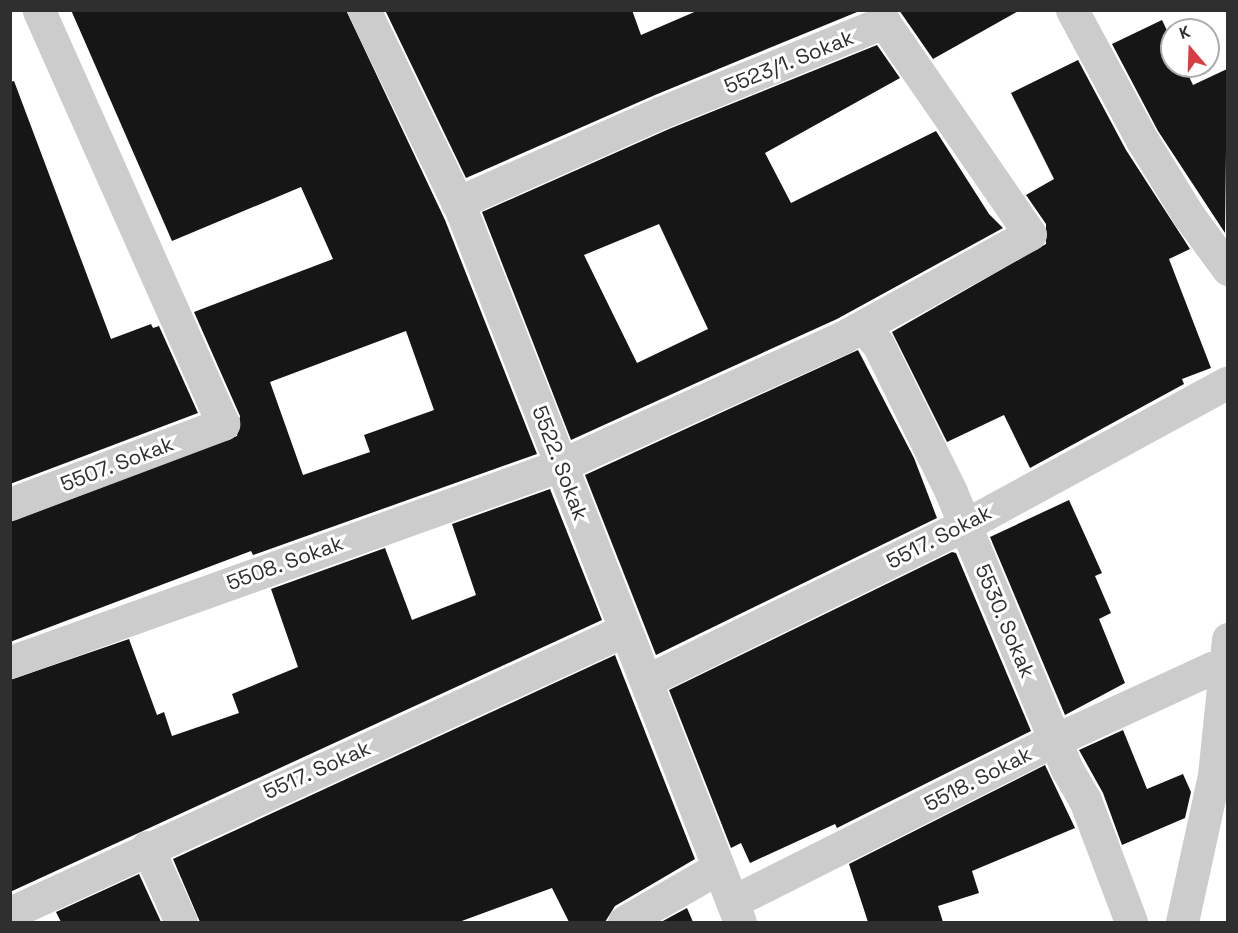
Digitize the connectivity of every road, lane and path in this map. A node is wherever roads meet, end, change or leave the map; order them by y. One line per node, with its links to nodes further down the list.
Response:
1 (39, 10): 10 (street, 5507. Sokak)
2 (364, 10): 4 (street, 5522. Sokak)
3 (1072, 10): 6 (street)
4 (457, 203): 5 (street, 5523/1. Sokak); 9 (street, 5522. Sokak)
5 (1030, 234): 7 (street, 5508. Sokak)
6 (1227, 268)
7 (863, 327): 9 (street, 5508. Sokak); 11 (street, 5530. Sokak)
8 (1227, 382): 11 (street, 5517. Sokak)
9 (561, 465): 12 (street, 5522. Sokak); 14 (street, 5508. Sokak)
10 (10, 504)
11 (965, 525): 15 (street, 5517. Sokak); 16 (street, 5530. Sokak)
12 (625, 630): 15 (street, 5522. Sokak); 17 (street, 5517. Sokak)
13 (1226, 659): 16 (street, 5518. Sokak); 24 (street)
14 (10, 662)
15 (645, 681): 18 (street, 5522. Sokak)
16 (1055, 741): 19 (street, 5518. Sokak); 23 (street, 5530. Sokak)
17 (147, 847): 20 (street, 5517. Sokak); 21 (street)
18 (718, 868): 19 (street, 5522. Sokak); 22 (street)
19 (736, 912)
20 (10, 913)
21 (182, 922)
22 (624, 922)
23 (1131, 922)
24 (1182, 922)

